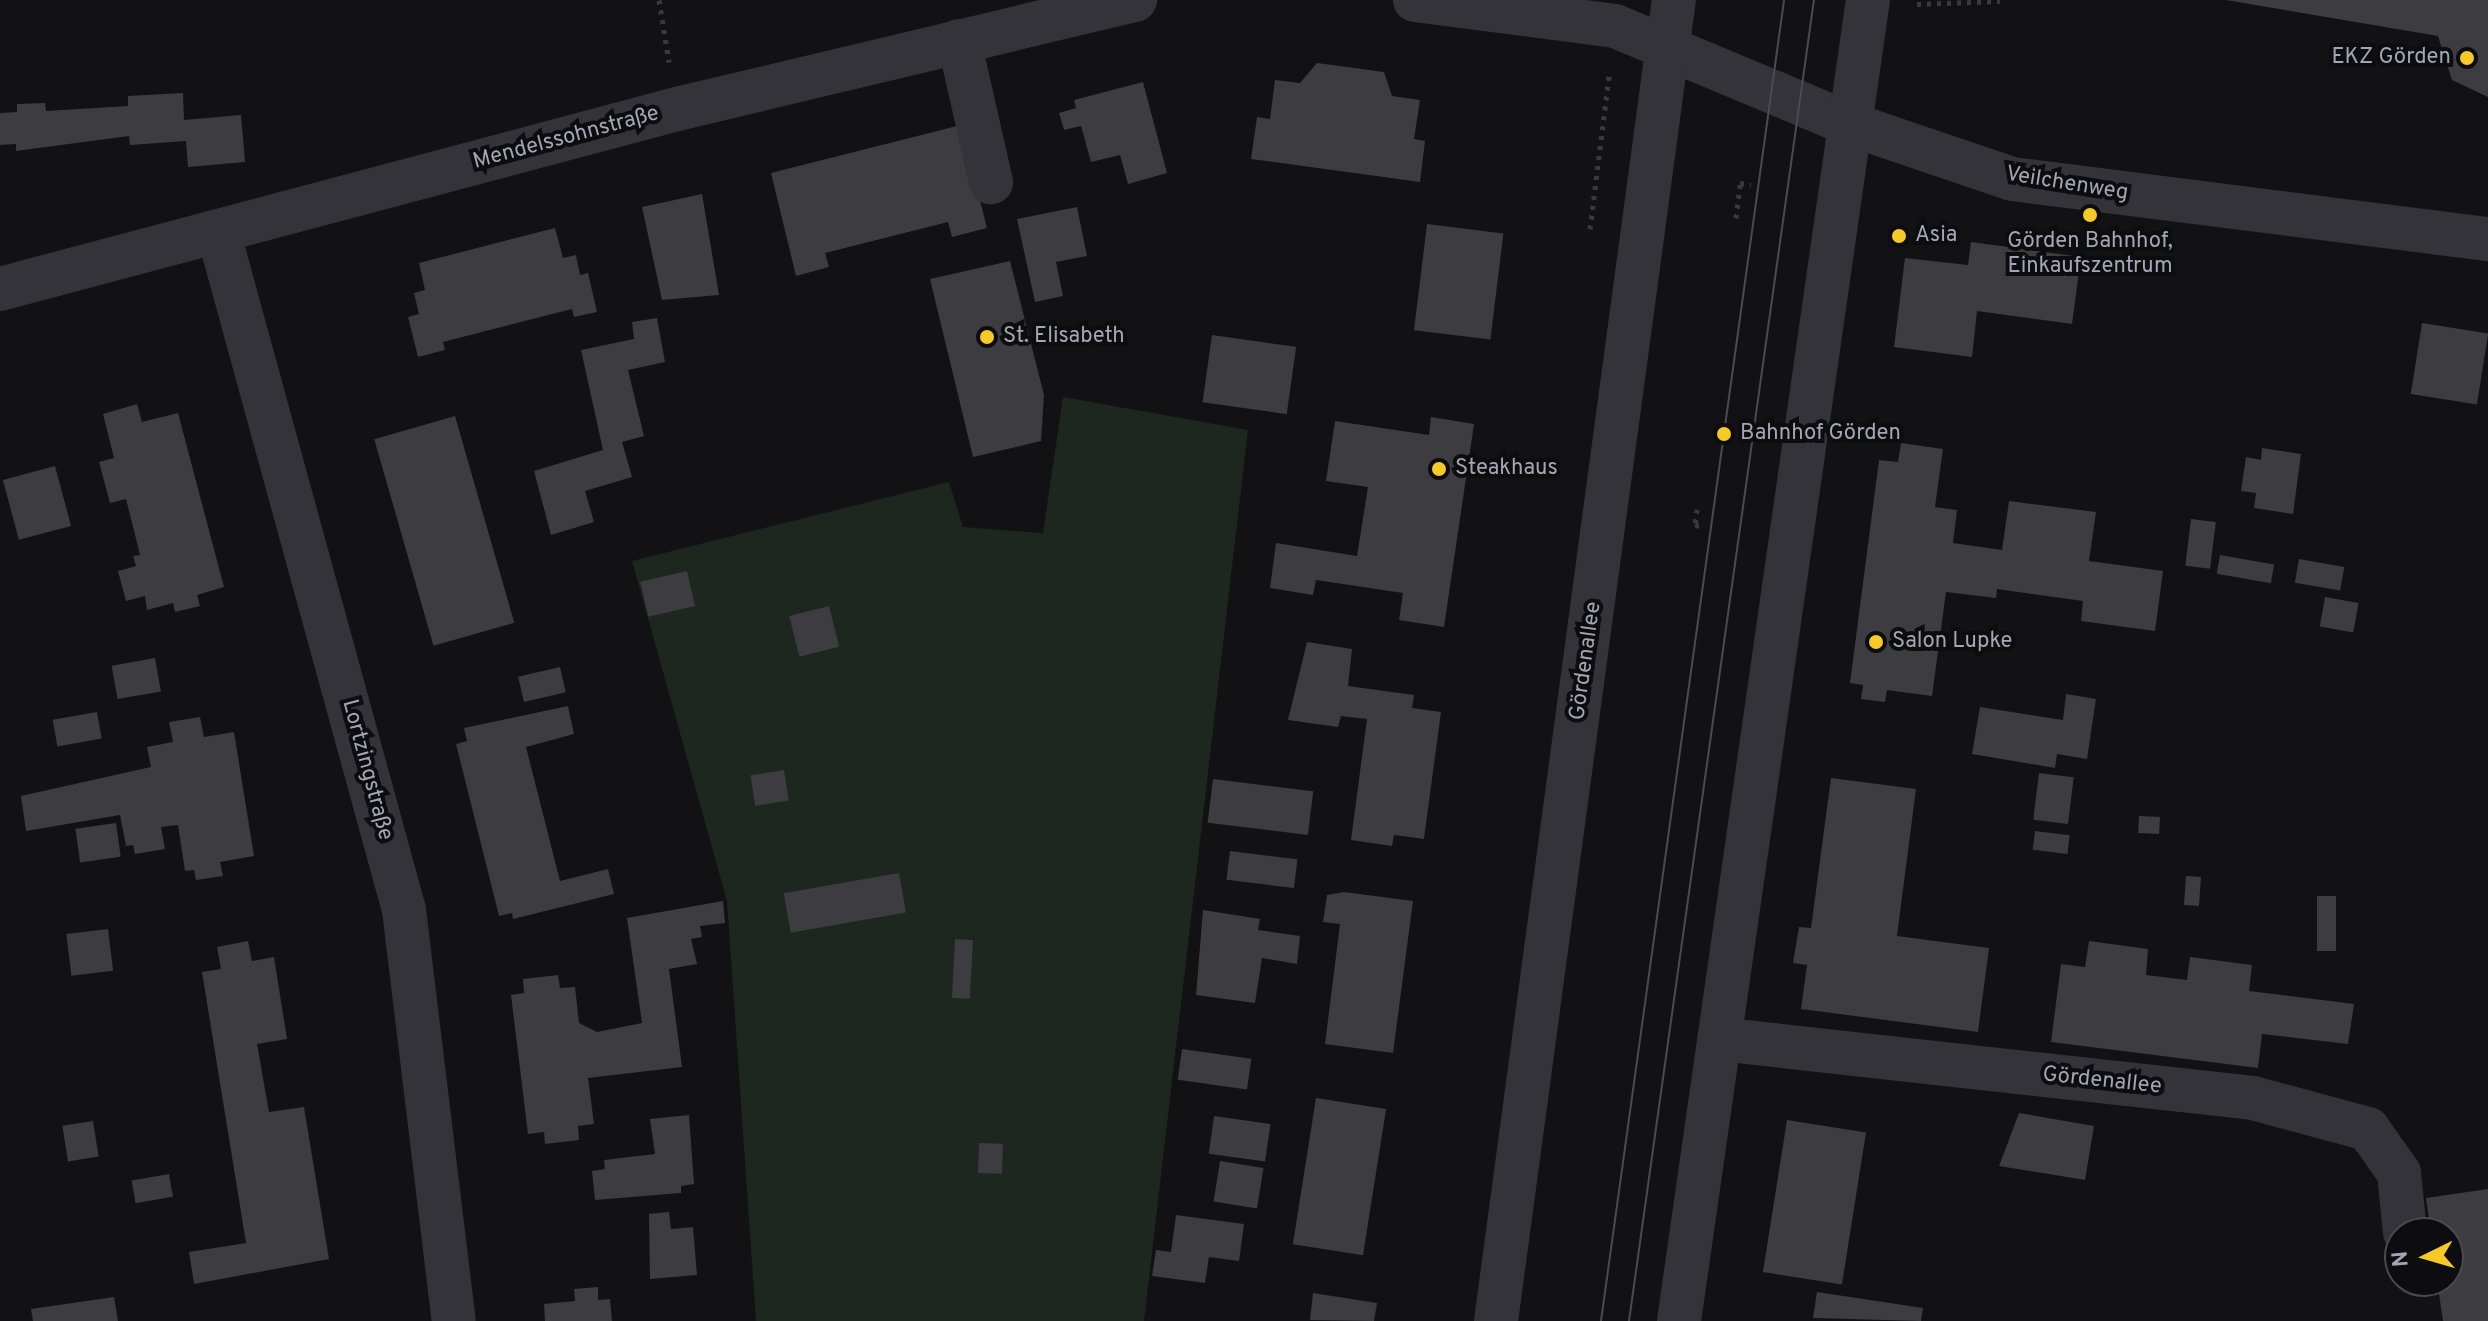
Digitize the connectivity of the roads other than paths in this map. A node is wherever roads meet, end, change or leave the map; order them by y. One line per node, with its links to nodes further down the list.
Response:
1 (1135, 0): 5 (street, Mendelssohnstraße)
2 (1415, 0): 6 (street)
3 (1674, 0): 6 (street, Gördenallee)
4 (1868, 3): 7 (street)
5 (959, 41): 8 (street); 9 (street, Mendelssohnstraße)
6 (1667, 46): 7 (street, Veilchenweg); 15 (street, Gördenallee)
7 (1847, 123): 10 (street, Veilchenweg); 12 (street)
8 (991, 182)
9 (218, 231): 11 (street, Mendelssohnstraße); 14 (street, Lortzingstraße)
10 (2488, 239)
11 (0, 289)
12 (1719, 1039): 13 (street, Gördenallee); 16 (street)
13 (2403, 1217)
14 (454, 1321)
15 (1496, 1321)
16 (1679, 1321)

